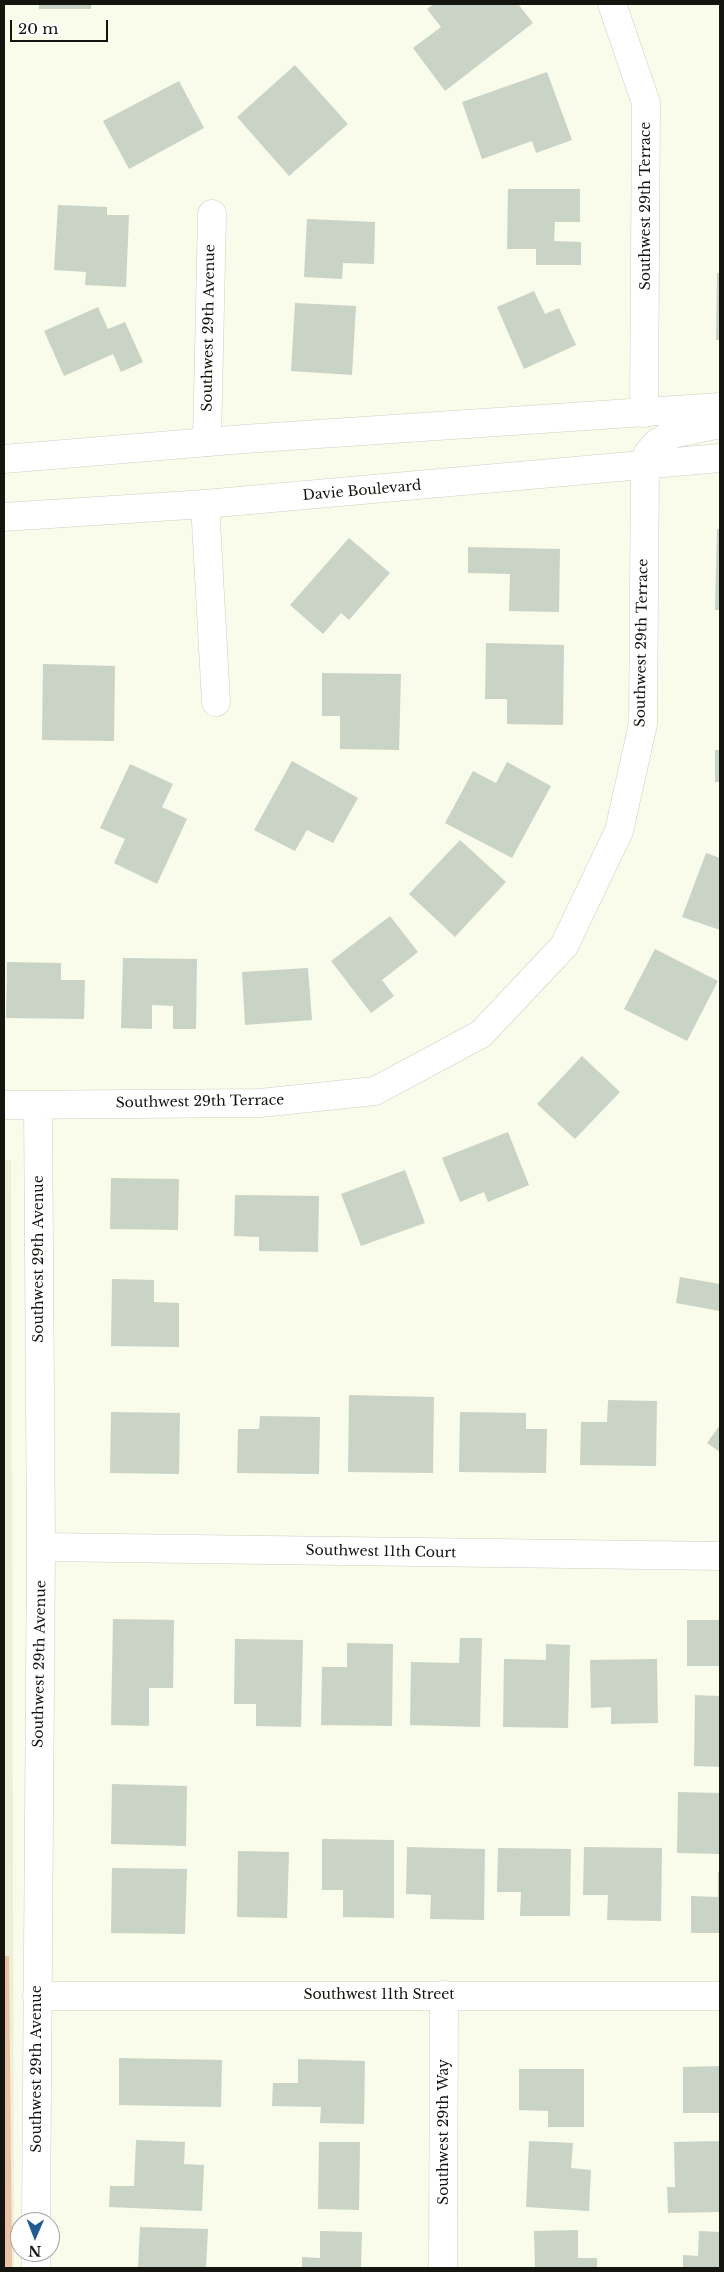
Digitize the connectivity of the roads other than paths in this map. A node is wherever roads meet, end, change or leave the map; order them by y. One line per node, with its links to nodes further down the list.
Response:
1 (612, 4): 4 (street, Southwest 29th Terrace)
2 (212, 214): 6 (street, Southwest 29th Avenue)
3 (720, 407): 4 (street)
4 (644, 413): 6 (street)
5 (720, 424): 9 (street)
6 (207, 442): 8 (street)
7 (720, 458): 9 (street, Davie Boulevard)
8 (4, 459)
9 (645, 466): 10 (street, Davie Boulevard); 14 (street, Southwest 29th Terrace)
10 (205, 504): 11 (street, Davie Boulevard); 12 (street)
11 (4, 517)
12 (216, 702)
13 (4, 1105): 14 (street, Southwest 29th Terrace)
14 (38, 1105): 15 (street, Southwest 29th Avenue)
15 (41, 1547): 16 (street, Southwest 11th Court); 18 (street, Southwest 29th Avenue)
16 (720, 1556)
17 (444, 1995): 18 (street, Southwest 11th Street); 19 (street, Southwest 11th Street); 21 (street, Southwest 29th Way)
18 (37, 1996): 20 (street, Southwest 29th Avenue)
19 (720, 1996)
20 (36, 2212)
21 (443, 2268)

